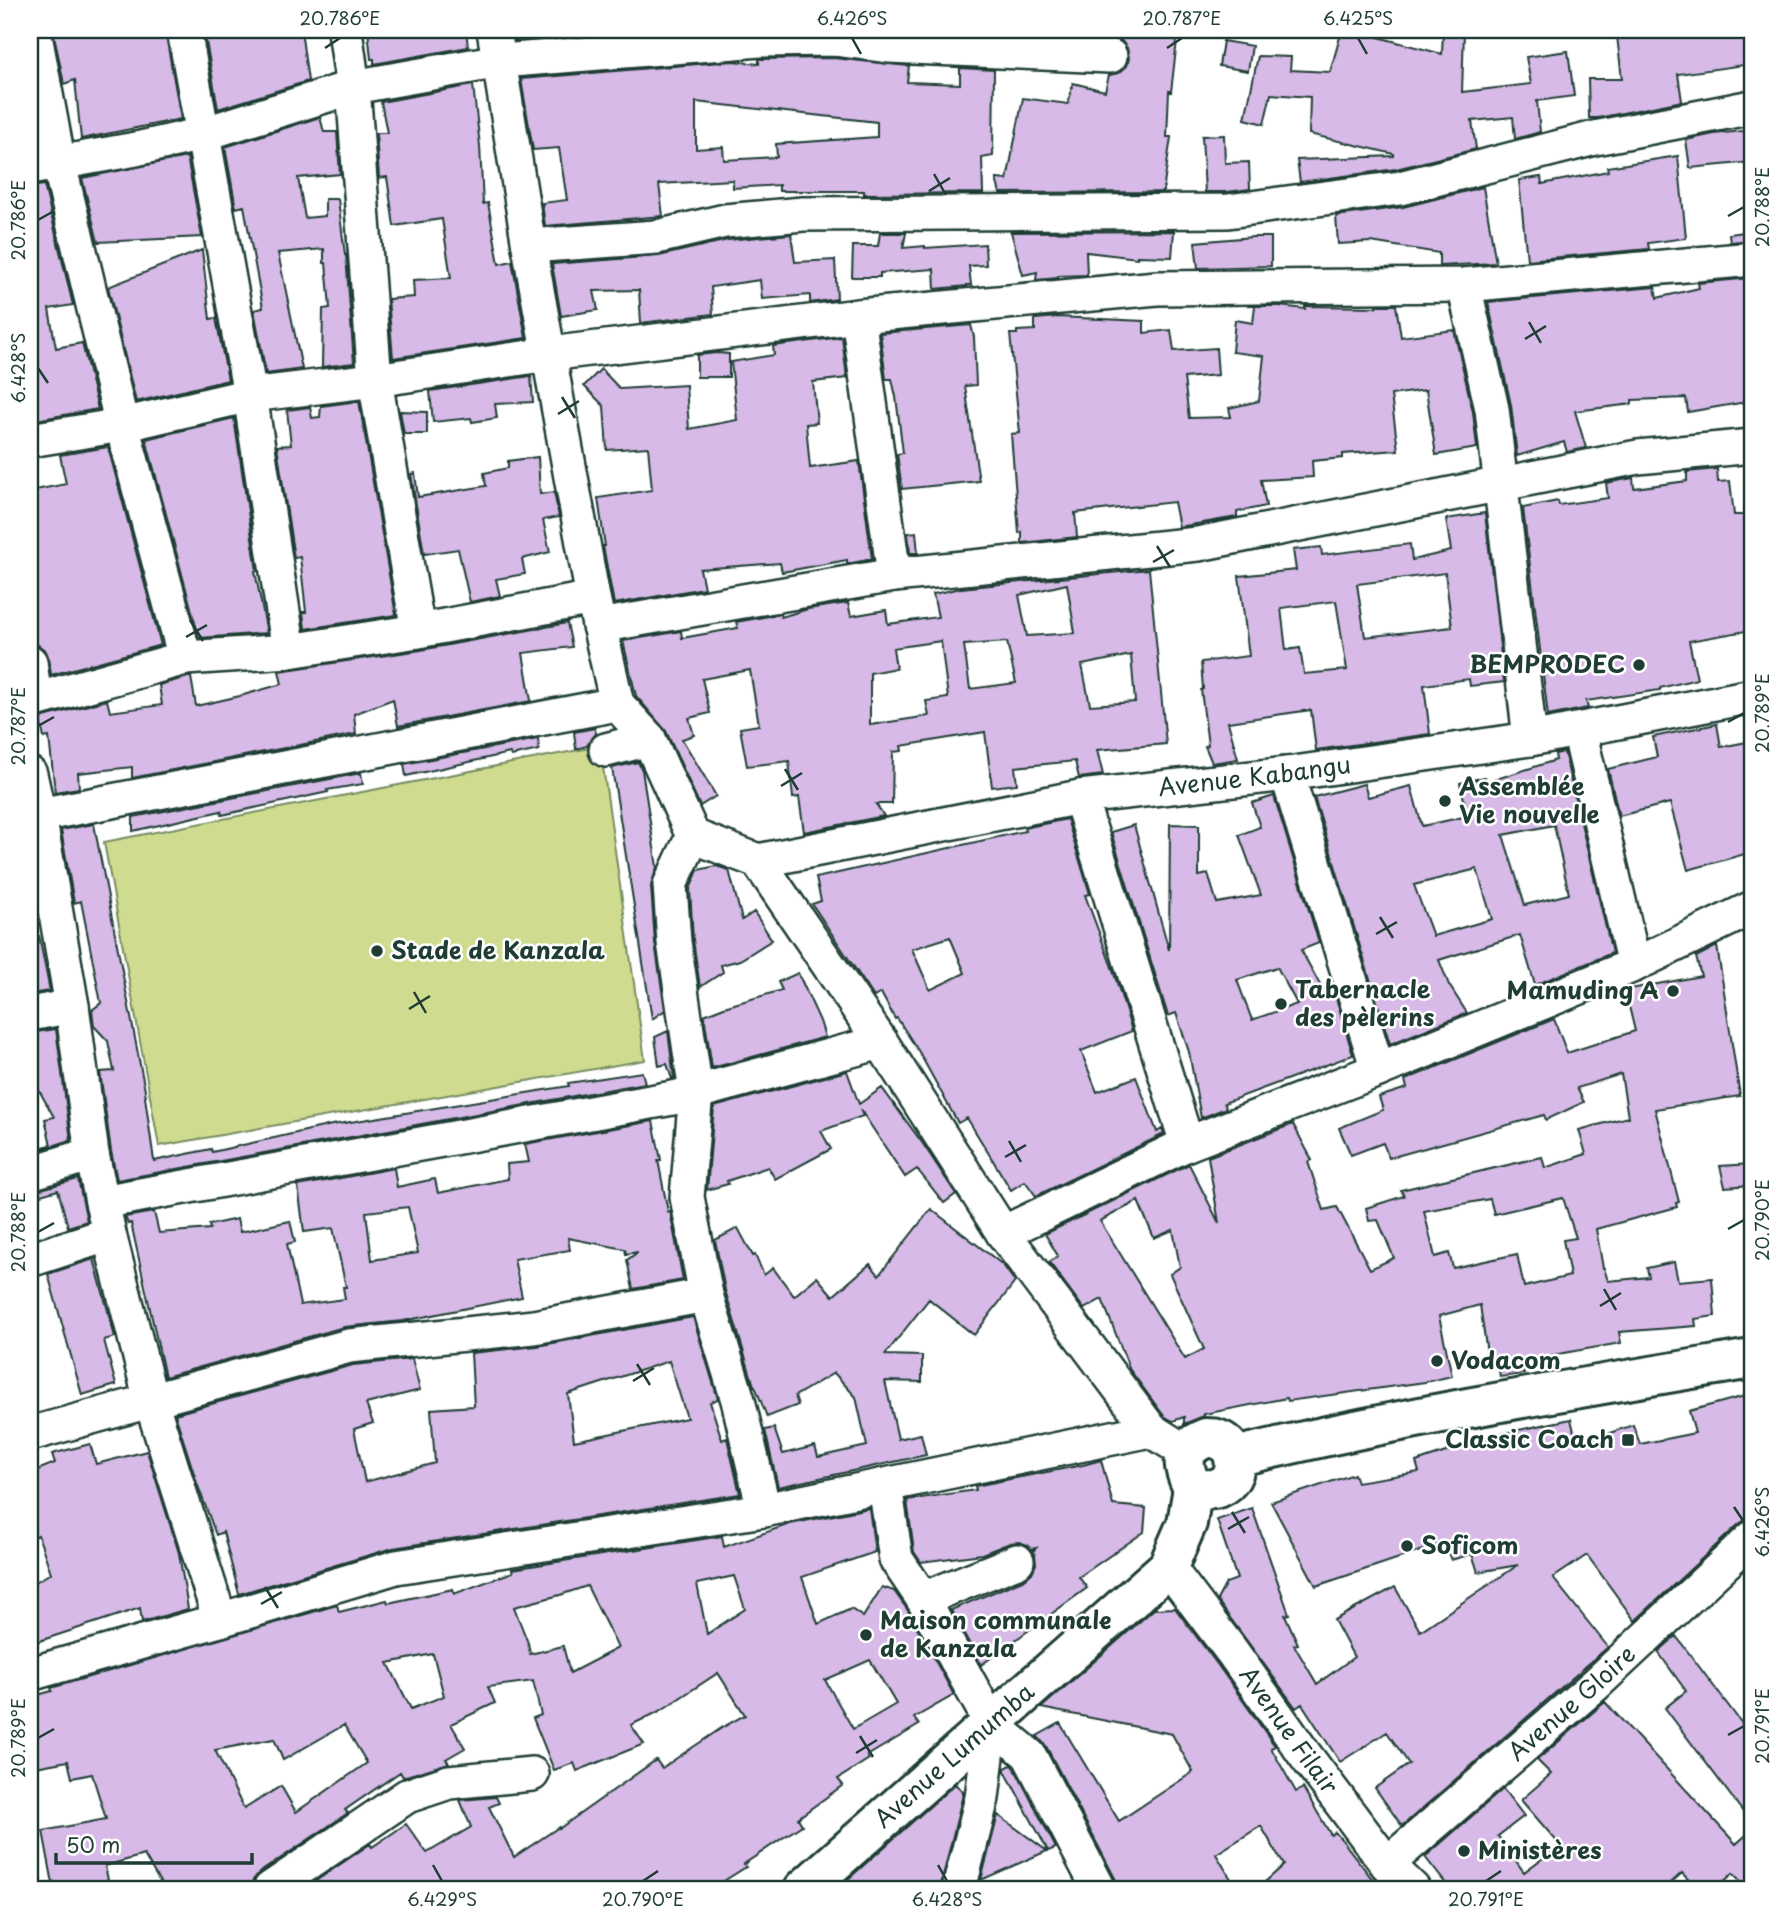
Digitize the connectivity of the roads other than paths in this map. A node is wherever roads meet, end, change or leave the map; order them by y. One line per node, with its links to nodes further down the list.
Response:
1 (34, 30): 9 (street)
2 (184, 30): 8 (street)
3 (345, 30): 6 (street)
4 (497, 45): 5 (street); 6 (street); 10 (street)
5 (1110, 57)
6 (353, 87): 8 (street); 15 (street)
7 (1752, 107): 10 (street)
8 (204, 134): 9 (street); 16 (street)
9 (44, 166): 17 (street)
10 (529, 246): 14 (street)
11 (1752, 259): 12 (street)
12 (1464, 285): 13 (street); 20 (street)
13 (858, 316): 14 (street); 21 (street)
14 (550, 354): 15 (street); 22 (street)
15 (376, 380): 16 (street); 23 (street)
16 (250, 396): 17 (street); 24 (street)
17 (122, 425): 18 (street); 25 (street)
18 (30, 440)
19 (1752, 446): 20 (street)
20 (1500, 484): 21 (street); 31 (street)
21 (894, 575): 22 (street)
22 (596, 612): 23 (street); 29 (street)
23 (418, 631): 24 (street)
24 (289, 651): 25 (street)
25 (185, 658): 28 (street)
26 (30, 662): 28 (street)
27 (1752, 696): 30 (street, Avenue Kabangu)
28 (32, 702)
29 (617, 704): 32 (street); 37 (street)
30 (1579, 730): 31 (street, Avenue Kabangu); 41 (street)
31 (1530, 738): 35 (street, Avenue Kabangu)
32 (649, 739): 33 (street); 38 (street)
33 (606, 750)
34 (30, 774): 37 (street)
35 (1287, 774): 36 (street, Avenue Kabangu); 45 (street)
36 (1080, 797): 39 (street, Avenue Kabangu); 47 (street)
37 (39, 815): 42 (street)
38 (693, 836): 39 (street); 46 (street)
39 (758, 860): 44 (street)
40 (1752, 908): 41 (street)
41 (1634, 965): 45 (street)
42 (72, 1006): 43 (street); 48 (street)
43 (30, 1014)
44 (881, 1042): 46 (street); 51 (street)
45 (1378, 1070): 47 (street)
46 (696, 1092): 50 (street); 54 (street)
47 (1187, 1144): 51 (street)
48 (92, 1154): 49 (street); 50 (street)
49 (30, 1173)
50 (102, 1202): 52 (street)
51 (1003, 1233): 57 (street)
52 (109, 1234): 53 (street); 56 (street)
53 (30, 1260)
54 (706, 1295): 56 (street); 61 (street)
55 (1752, 1359): 59 (main road)
56 (151, 1401): 58 (street); 66 (street)
57 (1151, 1430): 59 (street); 60 (street)
58 (30, 1434)
59 (1189, 1470): 64 (main road, Avenue Lumumba)
60 (885, 1485): 61 (street); 65 (street)
61 (764, 1510): 66 (street)
62 (1752, 1538): 70 (street, Avenue Gloire)
63 (1017, 1561): 65 (street)
64 (1168, 1567): 68 (main road, Avenue Lumumba); 70 (street, Avenue Filair)
65 (923, 1599): 68 (street)
66 (220, 1620): 67 (street)
67 (30, 1674)
68 (991, 1723): 72 (main road, Avenue Lumumba); 73 (street); 74 (street)
69 (532, 1774): 71 (street)
70 (1388, 1864): 75 (street, Avenue Filair)
71 (270, 1889)
72 (804, 1889)
73 (959, 1889)
74 (1099, 1889)
75 (1413, 1889)

